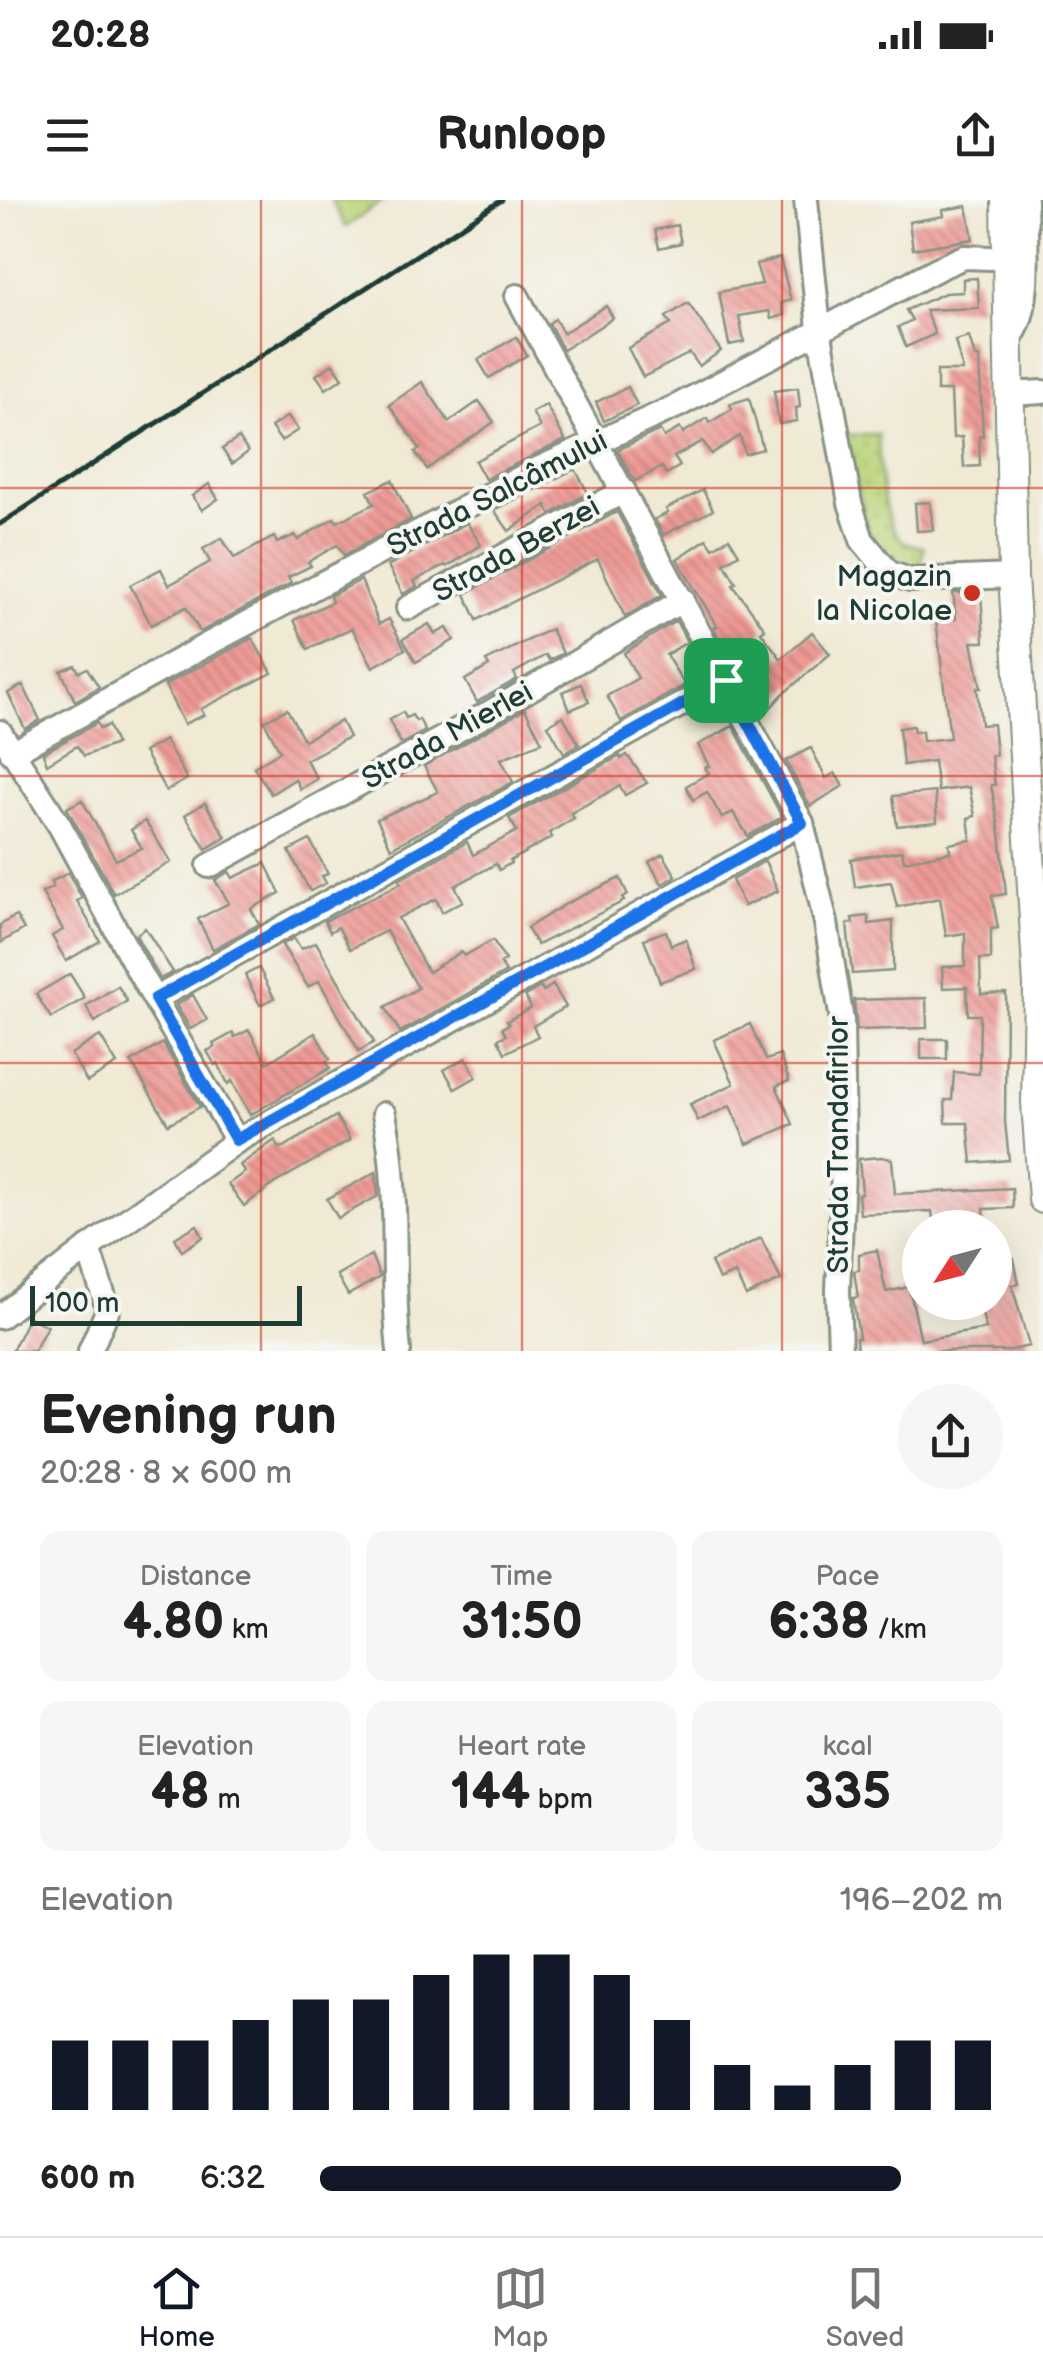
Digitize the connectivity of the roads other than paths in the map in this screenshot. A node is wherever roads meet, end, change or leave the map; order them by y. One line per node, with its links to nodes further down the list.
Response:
1 (806, 200): 6 (street)
2 (1006, 200): 4 (main road)
3 (1026, 200): 7 (street)
4 (999, 248): 6 (street, Strada Salcâmului); 7 (main road)
5 (517, 296): 10 (street, Strada Trandafirilor)
6 (818, 330): 10 (street, Strada Salcâmului); 12 (street)
7 (1010, 338): 9 (main road)
8 (1043, 392): 9 (street)
9 (1011, 394): 12 (main road)
10 (597, 441): 11 (street, Strada Trandafirilor); 16 (street, Strada Salcâmului)
11 (624, 490): 13 (street, Strada Trandafirilor); 14 (street, Strada Berzei)
12 (1013, 576): 22 (main road)
13 (683, 600): 15 (street, Strada Trandafirilor); 18 (street, Strada Mierlei)
14 (408, 608)
15 (726, 680): 17 (street, Strada Trandafirilor); 19 (street)
16 (6, 743): 19 (street)
17 (802, 823): 21 (street); 27 (street, Strada Trandafirilor)
18 (209, 866)
19 (155, 999): 21 (street)
20 (384, 1114): 26 (street)
21 (236, 1140): 23 (street)
22 (1043, 1199)
23 (88, 1248): 24 (street); 25 (street)
24 (0, 1317)
25 (90, 1351)
26 (399, 1351)
27 (840, 1351)

